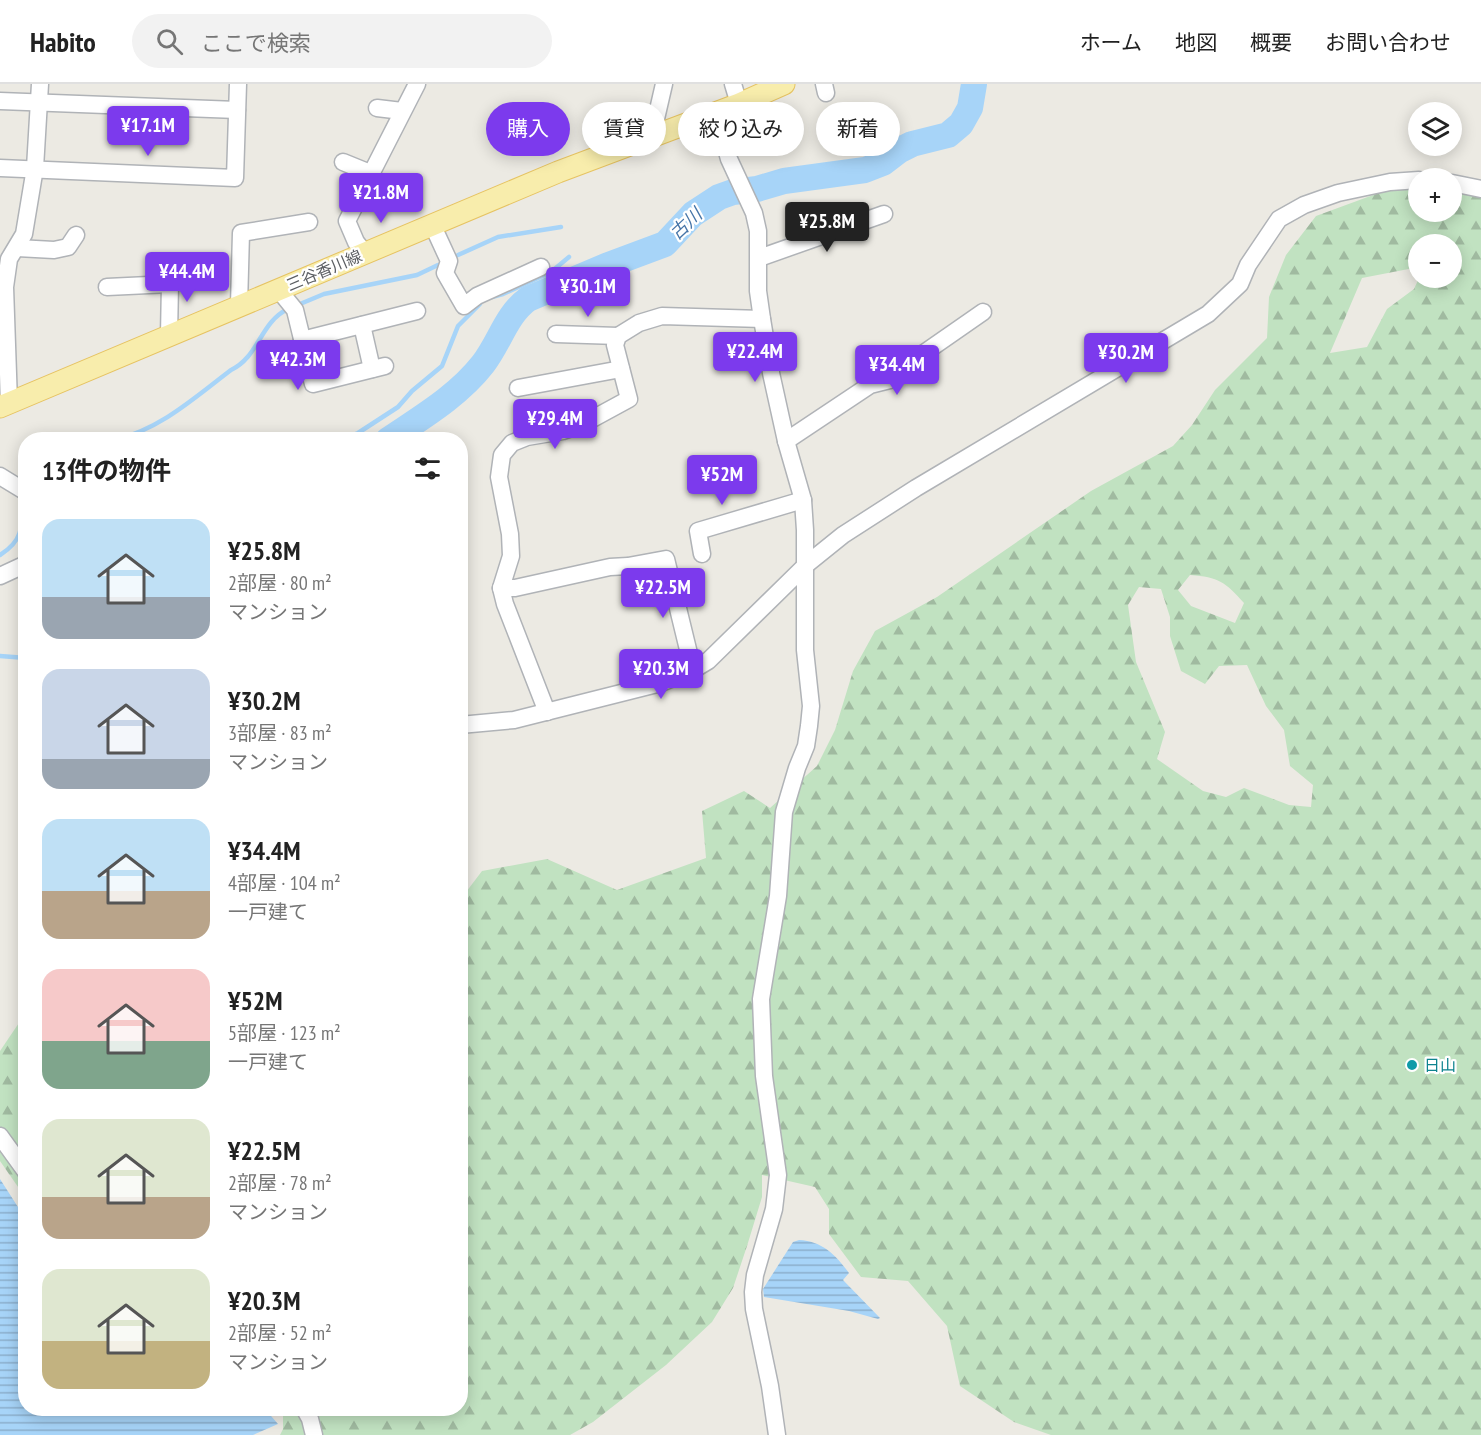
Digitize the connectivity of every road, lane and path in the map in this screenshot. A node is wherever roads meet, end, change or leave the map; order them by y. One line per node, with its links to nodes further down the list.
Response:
1 (40, 84): 9 (street)
2 (238, 84): 11 (street)
3 (417, 84): 12 (street)
4 (664, 84): 8 (street)
5 (784, 84): 6 (main road, 三谷香川線)
6 (736, 94)
7 (0, 101): 9 (street)
8 (660, 102)
9 (39, 103): 11 (street); 17 (street)
10 (377, 108): 12 (street)
11 (237, 110): 17 (street)
12 (402, 111): 18 (street)
13 (600, 156): 24 (main road, 三谷香川線)
14 (728, 156): 28 (street)
15 (343, 162): 18 (street)
16 (0, 168): 17 (street)
17 (35, 168): 26 (street)
18 (370, 173): 27 (street)
19 (1408, 181): 53 (street)
20 (1462, 185): 21 (street)
21 (1481, 189)
22 (884, 214): 28 (street)
23 (309, 222): 35 (street)
24 (432, 224): 27 (main road, 三谷香川線); 29 (street)
25 (76, 235): 26 (street)
26 (17, 248): 32 (street)
27 (364, 252): 34 (main road, 三谷香川線)
28 (759, 258): 38 (street)
29 (541, 267)
30 (205, 272): 31 (street)
31 (170, 284): 33 (street); 41 (street)
32 (2, 287): 44 (street)
33 (107, 287)
34 (278, 289): 35 (main road, 三谷香川線); 43 (street)
35 (239, 305): 41 (main road, 三谷香川線)
36 (417, 311): 39 (street)
37 (983, 312): 48 (street)
38 (762, 319): 42 (street); 48 (street)
39 (362, 325): 43 (street); 43 (street)
40 (556, 334): 42 (street)
41 (169, 335): 47 (main road, 三谷香川線)
42 (618, 336): 45 (street)
43 (302, 340)
44 (4, 367): 47 (street)
45 (621, 369): 46 (street); 56 (street)
46 (518, 388)
47 (4, 405)
48 (786, 441): 51 (street)
49 (0, 476): 50 (street)
50 (18, 487)
51 (802, 500): 52 (street); 53 (street)
52 (702, 554)
53 (807, 564): 57 (street); 64 (street)
54 (18, 568): 55 (street)
55 (0, 576)
56 (501, 588): 57 (street); 58 (street)
57 (693, 670): 58 (street)
58 (547, 712): 59 (street)
59 (468, 724)
60 (0, 1136): 61 (street)
61 (18, 1161)
62 (308, 1416): 63 (street)
63 (314, 1435)
64 (777, 1435)

